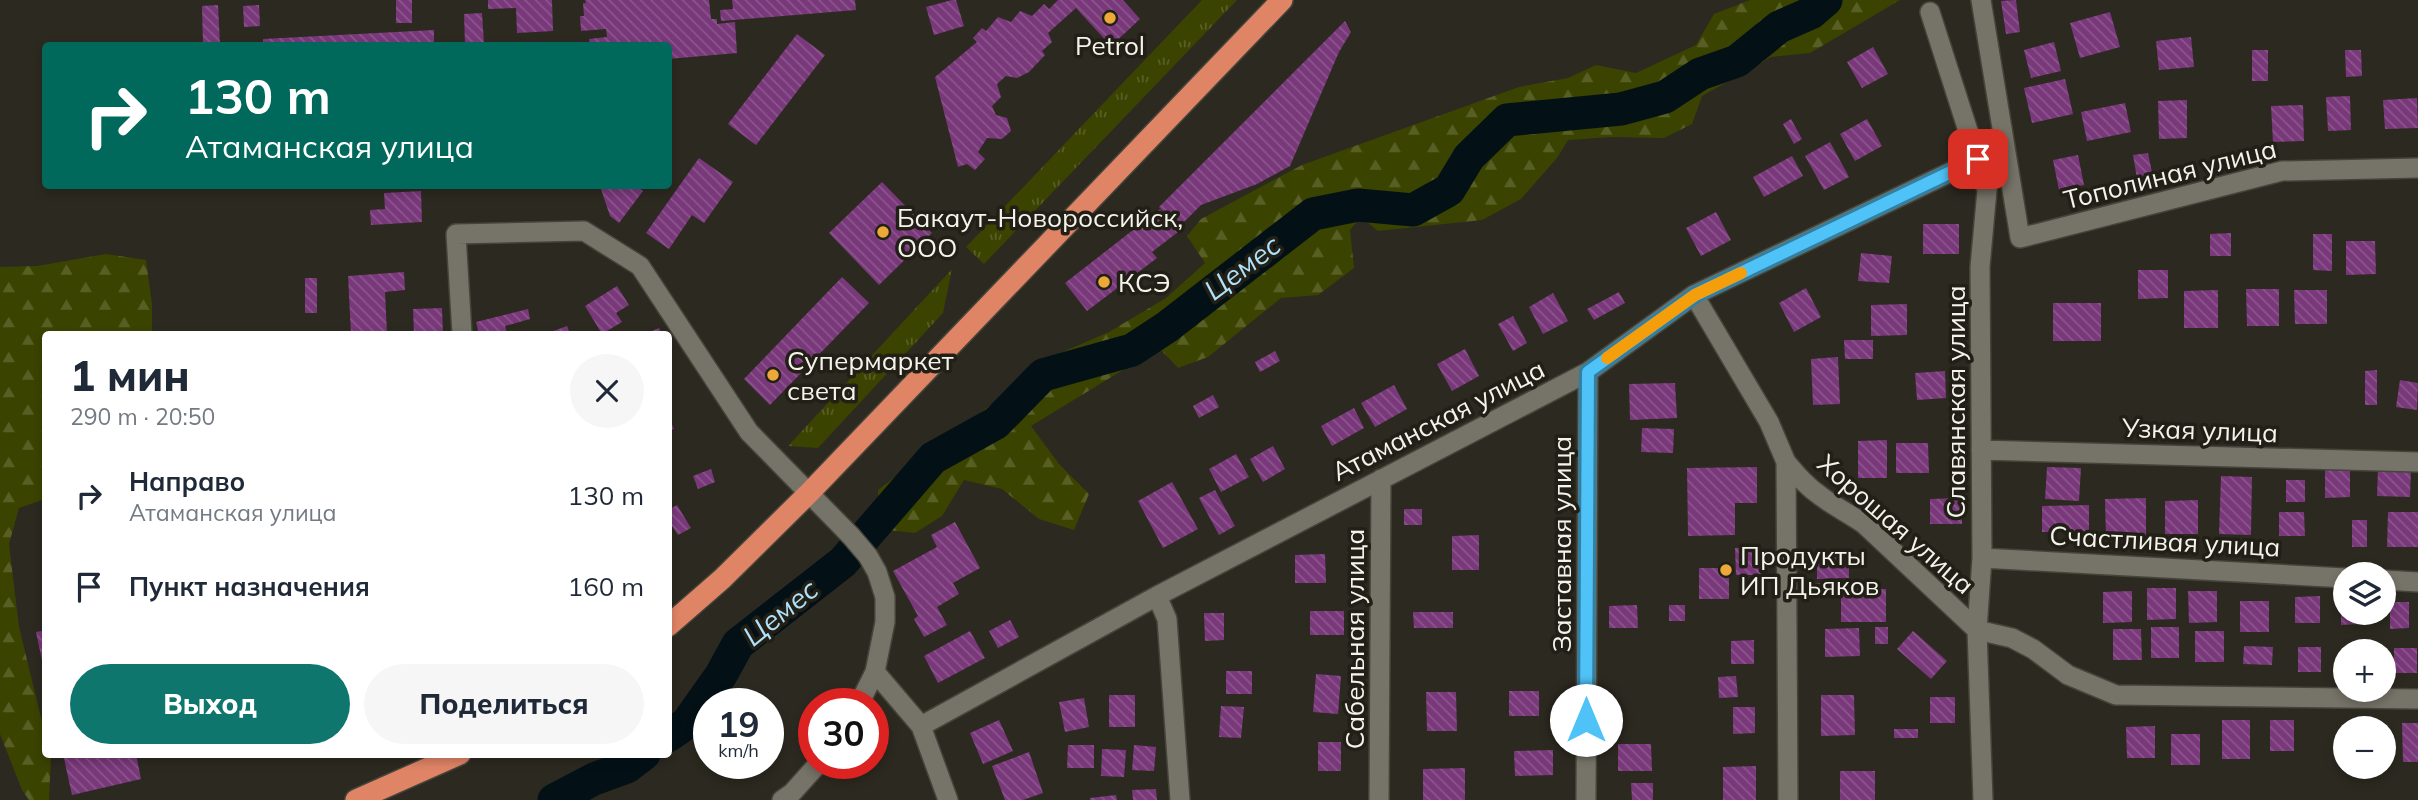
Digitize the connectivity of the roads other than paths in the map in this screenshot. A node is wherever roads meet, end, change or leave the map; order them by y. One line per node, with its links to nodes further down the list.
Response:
1 (1282, 0): 13 (highway)
2 (1981, 0): 5 (street, Тополиная улица)
3 (1930, 12): 4 (street, Славянская улица)
4 (1978, 159): 6 (street, Атаманская улица); 9 (street, Славянская улица)
5 (2418, 167)
6 (1695, 295): 8 (street, Атаманская улица); 10 (street)
7 (461, 331): 13 (street)
8 (1588, 372): 12 (street, Атаманская улица); 32 (street, Заставная улица)
9 (1982, 450): 11 (street, Узкая улица); 14 (street, Славянская улица)
10 (1786, 462): 20 (street, Хорошая улица); 33 (street)
11 (2418, 462)
12 (1381, 479): 18 (street, Атаманская улица); 31 (street, Сабельная улица)
13 (810, 492): 19 (highway); 21 (street)
14 (1982, 558): 15 (street, Счастливая улица); 20 (street, Славянская улица)
15 (2333, 577)
16 (2396, 581): 17 (street)
17 (2418, 582)
18 (1157, 597): 24 (street, Атаманская улица); 30 (street)
19 (672, 623)
20 (1977, 630): 23 (street, Хорошая улица); 34 (street, Славянская улица)
21 (875, 672): 22 (street); 24 (street)
22 (867, 688)
23 (2418, 699)
24 (921, 726): 29 (street)
25 (451, 758): 28 (highway)
26 (805, 779): 27 (street)
27 (789, 798)
28 (356, 800)
29 (948, 800)
30 (1180, 800)
31 (1379, 800)
32 (1586, 800)
33 (1788, 800)
34 (1983, 800)

